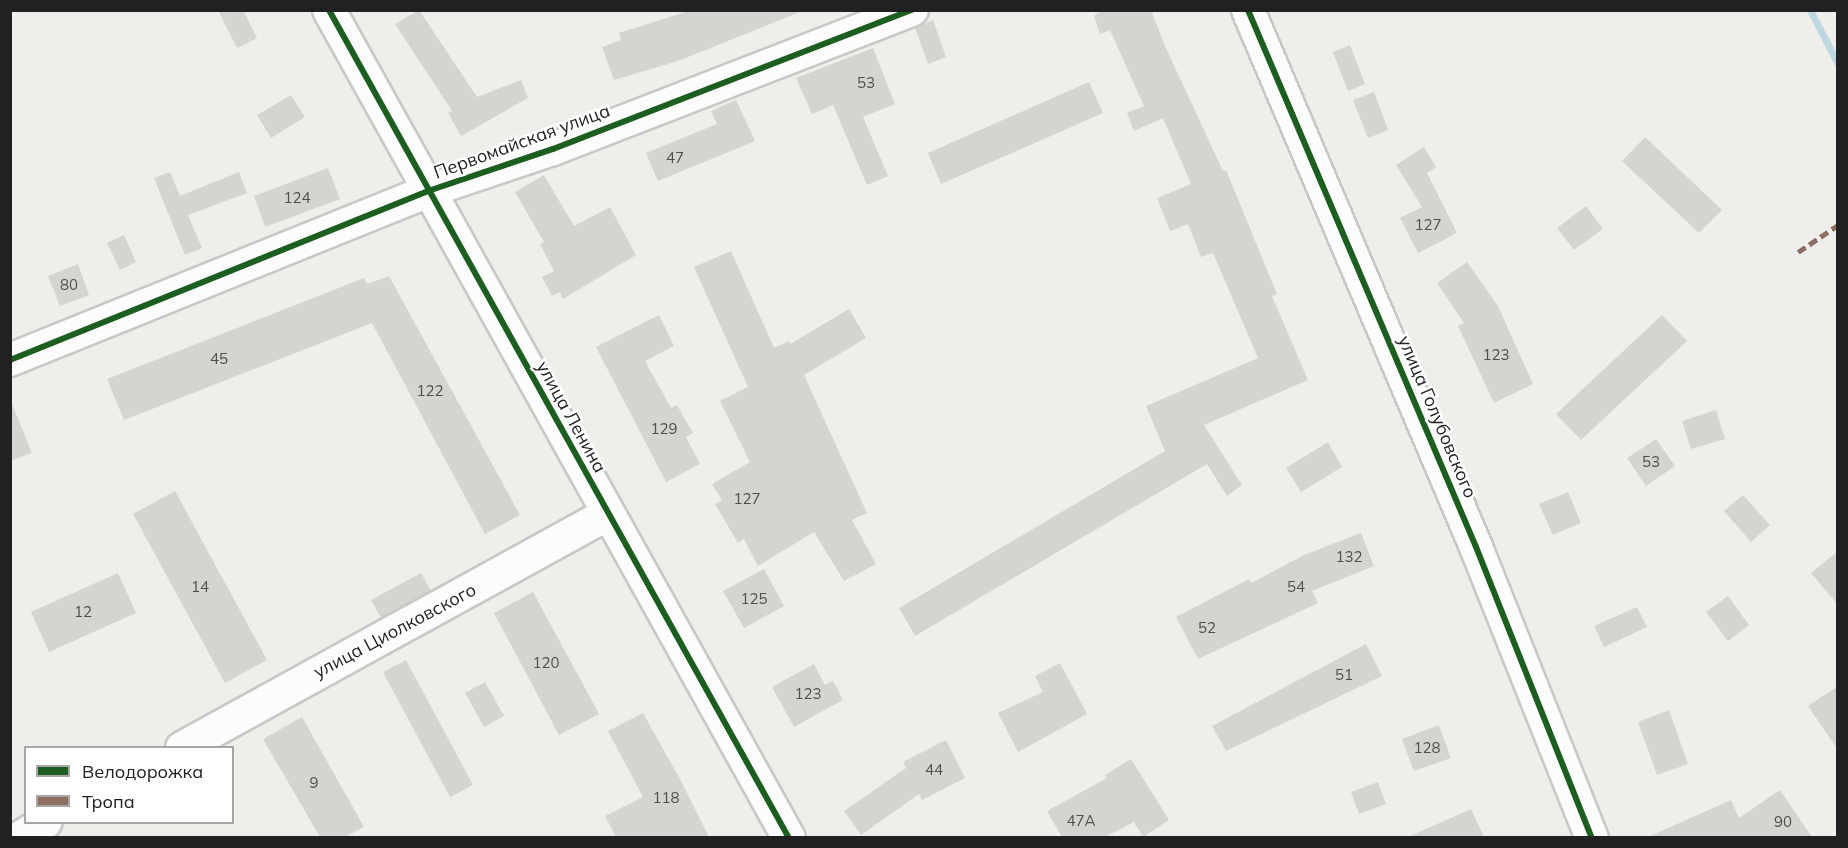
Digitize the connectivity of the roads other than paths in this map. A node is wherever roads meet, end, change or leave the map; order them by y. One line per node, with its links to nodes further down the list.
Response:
1 (329, 10): 4 (street, улица Ленина)
2 (912, 10): 4 (street, Первомайская улица)
3 (1248, 10): 11 (street, улица Голубовского)
4 (428, 191): 5 (street, Первомайская улица); 6 (street, улица Ленина)
5 (10, 360)
6 (608, 514): 7 (street, улица Циолковского); 10 (street, улица Ленина)
7 (184, 746)
8 (42, 824): 9 (street)
9 (19, 837)
10 (789, 837)
11 (1592, 837)

